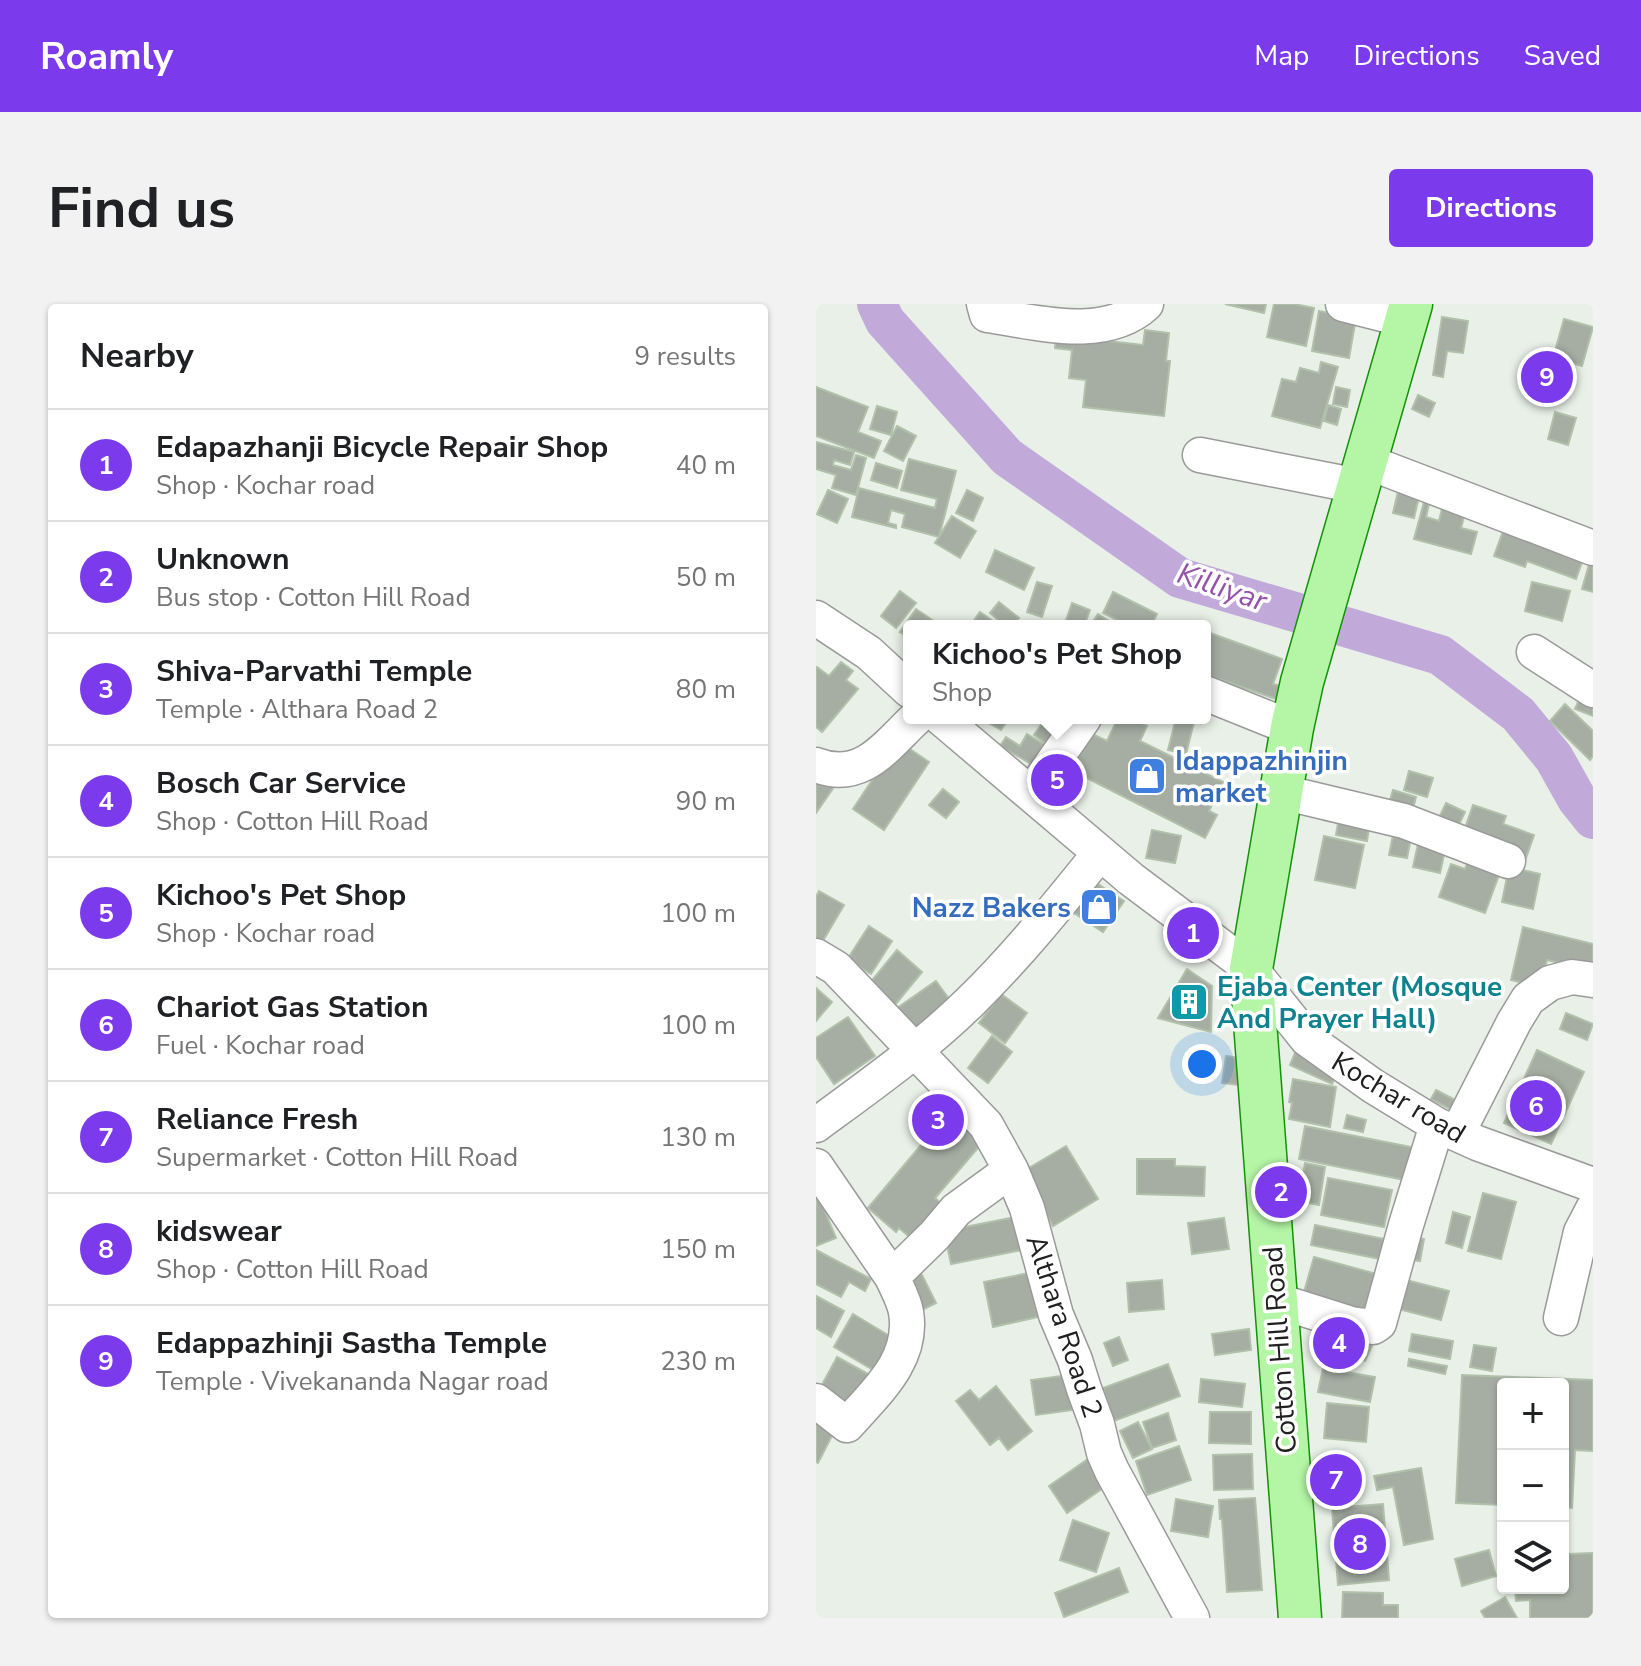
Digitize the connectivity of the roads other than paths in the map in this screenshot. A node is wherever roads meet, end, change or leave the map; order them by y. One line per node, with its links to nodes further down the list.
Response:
1 (984, 304): 2 (street)
2 (1146, 304)
3 (1343, 304): 4 (street)
4 (1409, 312): 6 (main road, Cotton Hill Road)
5 (1200, 455): 6 (street)
6 (1361, 473): 7 (street); 16 (main road, Cotton Hill Road)
7 (1593, 548)
8 (816, 618): 10 (street)
9 (1534, 652): 11 (street)
10 (903, 684)
11 (1593, 690)
12 (1211, 695): 16 (street)
13 (910, 724): 17 (street)
14 (948, 724): 19 (street, Kochar road)
15 (1080, 724): 19 (street)
16 (1292, 728): 18 (main road, Cotton Hill Road)
17 (816, 765)
18 (1282, 792): 21 (street); 23 (main road, Cotton Hill Road)
19 (1031, 794): 20 (street, Kochar road)
20 (1100, 853): 23 (street, Kochar road); 25 (street)
21 (1508, 861)
22 (816, 956): 25 (street, Althara Road 2)
23 (1251, 969): 27 (street, Kochar road); 33 (main road, Cotton Hill Road)
24 (1593, 980): 27 (street)
25 (916, 1050): 26 (street); 29 (street, Althara Road 2)
26 (816, 1125)
27 (1447, 1130): 30 (street, Kochar road); 33 (street)
28 (816, 1166): 32 (street)
29 (1011, 1170): 32 (street); 36 (street, Althara Road 2)
30 (1593, 1185)
31 (1593, 1209): 34 (street)
32 (892, 1277): 35 (street)
33 (1275, 1300): 37 (main road, Cotton Hill Road)
34 (1561, 1318)
35 (816, 1401)
36 (1192, 1618)
37 (1300, 1618)

